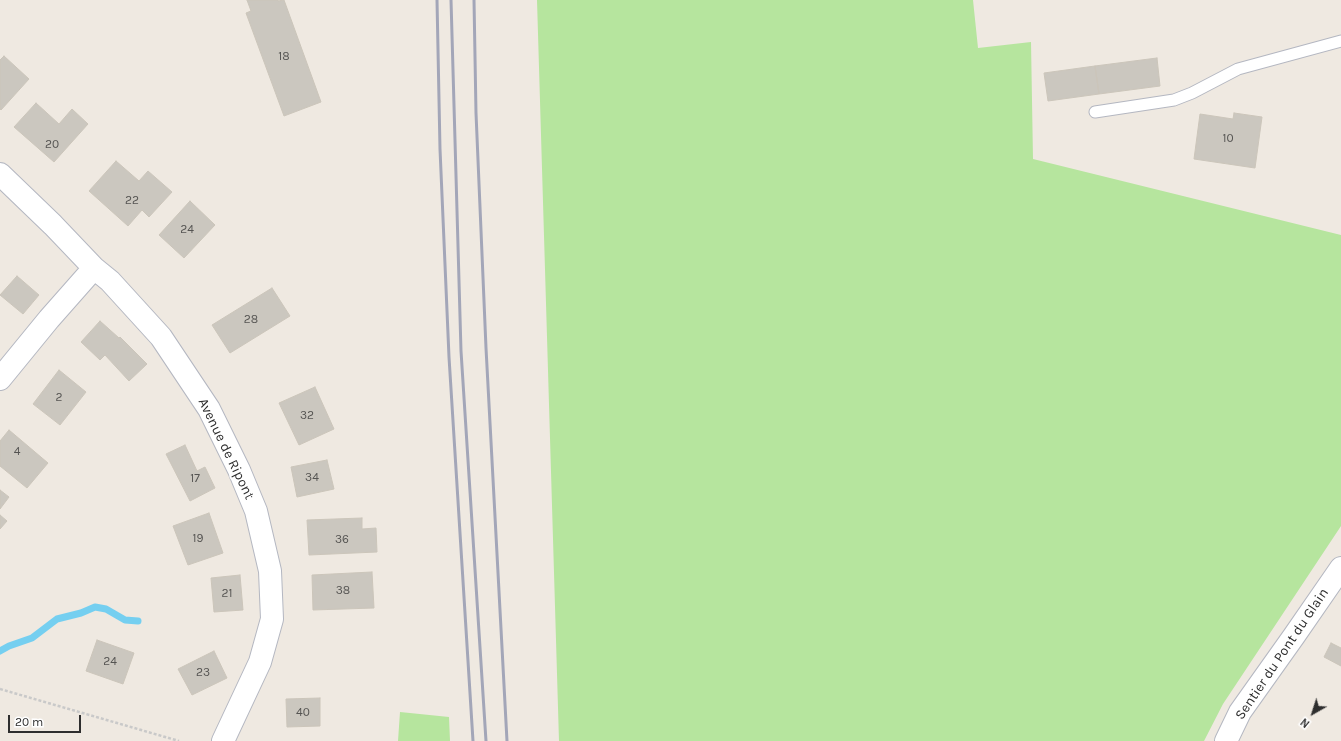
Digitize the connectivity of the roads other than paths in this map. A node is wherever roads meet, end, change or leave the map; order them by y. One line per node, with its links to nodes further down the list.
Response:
1 (1341, 41): 2 (lane)
2 (1095, 112)
3 (0, 174): 4 (street, Avenue de Ripont)
4 (94, 268): 5 (street); 7 (street, Avenue de Ripont)
5 (0, 379)
6 (1341, 568): 8 (street, Sentier du Pont du Glain)
7 (223, 741)
8 (1226, 741)

